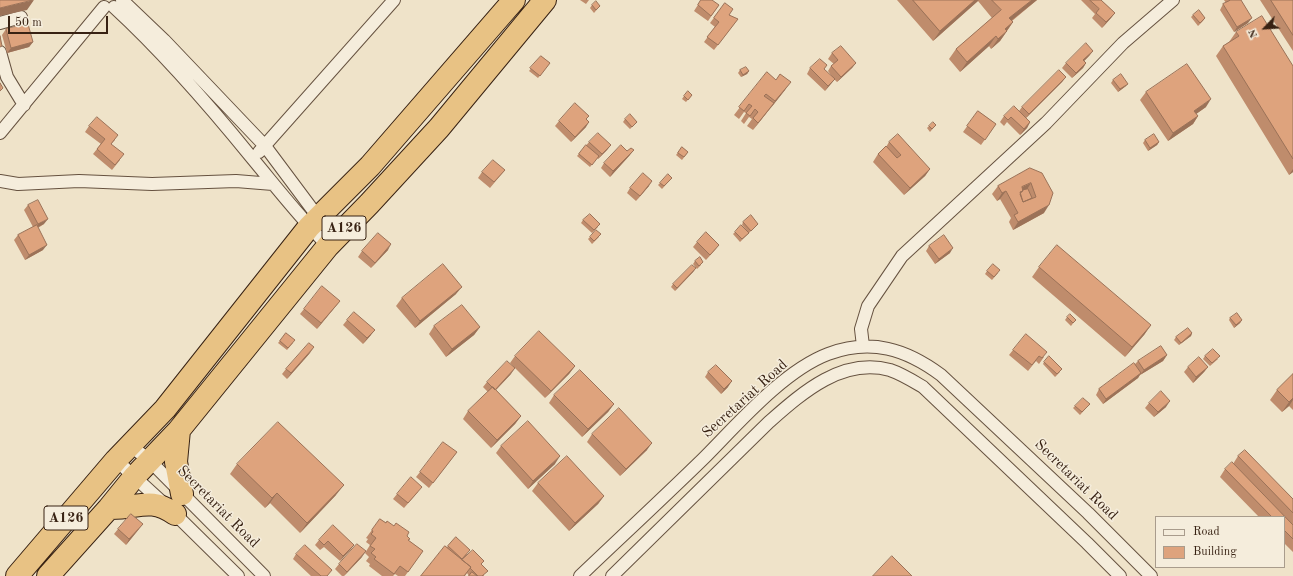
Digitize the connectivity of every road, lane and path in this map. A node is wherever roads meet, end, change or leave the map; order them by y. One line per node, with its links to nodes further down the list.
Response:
1 (394, 0): 11 (street)
2 (514, 0): 15 (highway, A126)
3 (545, 0): 16 (highway, A126)
4 (1173, 0): 17 (street)
5 (112, 3): 9 (street); 11 (street); 12 (street)
6 (22, 17): 7 (street)
7 (0, 23)
8 (0, 52): 9 (street)
9 (24, 105): 10 (street)
10 (0, 133)
11 (266, 146): 12 (street); 15 (street)
12 (252, 158): 14 (street)
13 (0, 181): 14 (street)
14 (273, 184): 15 (street)
15 (314, 222): 16 (street); 19 (highway, A126)
16 (332, 241): 18 (highway, A126)
17 (863, 346): 23 (street, Secretariat Road); 29 (street, Secretariat Road)
18 (179, 430): 20 (highway, A126); 21 (highway)
19 (123, 453): 20 (street); 20 (street); 25 (highway, A126)
20 (142, 469): 21 (street, Secretariat Road); 21 (street, Secretariat Road); 22 (highway, A126)
21 (179, 504): 22 (highway); 27 (street, Secretariat Road); 28 (street, Secretariat Road)
22 (109, 508): 26 (highway, A126)
23 (1103, 528): 24 (street); 32 (street, Secretariat Road)
24 (1087, 542): 30 (street); 31 (street)
25 (17, 576)
26 (48, 576)
27 (238, 576)
28 (264, 576)
29 (580, 576)
30 (612, 576)
31 (1120, 576)
32 (1152, 576)

